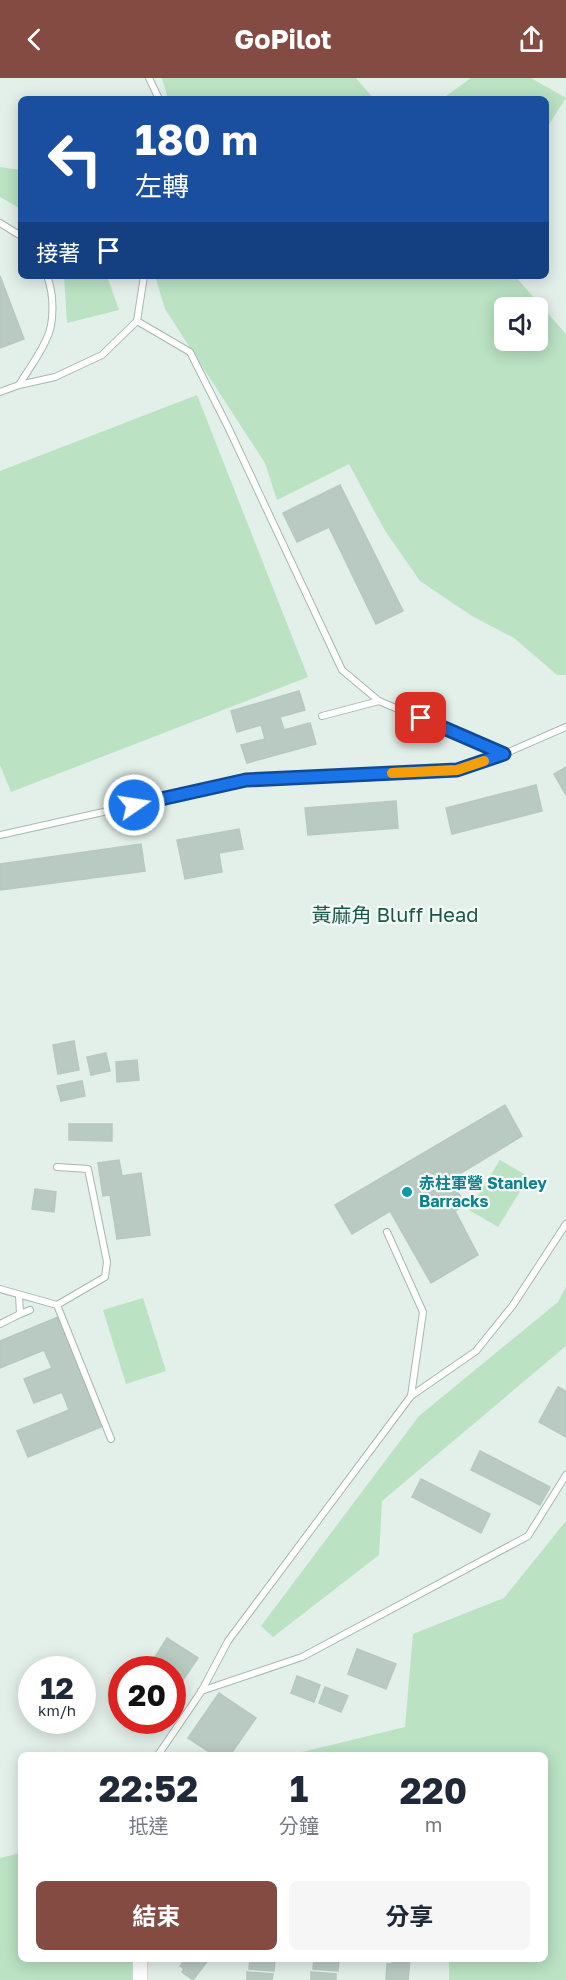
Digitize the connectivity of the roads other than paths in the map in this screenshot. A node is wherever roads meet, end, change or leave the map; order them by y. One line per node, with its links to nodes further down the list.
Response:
1 (149, 78): 2 (lane)
2 (158, 96)
3 (0, 223): 4 (lane)
4 (18, 234)
5 (48, 279): 8 (lane)
6 (144, 279): 7 (lane)
7 (137, 321): 8 (lane); 10 (lane)
8 (19, 385): 9 (lane)
9 (0, 392)
10 (379, 701): 11 (lane); 13 (lane)
11 (322, 716)
12 (566, 727): 13 (lane)
13 (504, 754): 14 (lane)
14 (0, 835)
15 (57, 1167): 20 (lane)
16 (566, 1224): 24 (lane)
17 (387, 1232): 24 (lane)
18 (0, 1289): 19 (lane)
19 (19, 1294): 20 (lane); 22 (lane)
20 (57, 1305): 25 (lane)
21 (30, 1310): 22 (lane)
22 (20, 1314): 23 (lane)
23 (0, 1324)
24 (411, 1396): 27 (lane)
25 (111, 1439)
26 (566, 1475): 27 (lane)
27 (201, 1692): 28 (lane)
28 (160, 1752)
29 (140, 1962): 30 (street)
30 (140, 1980)

